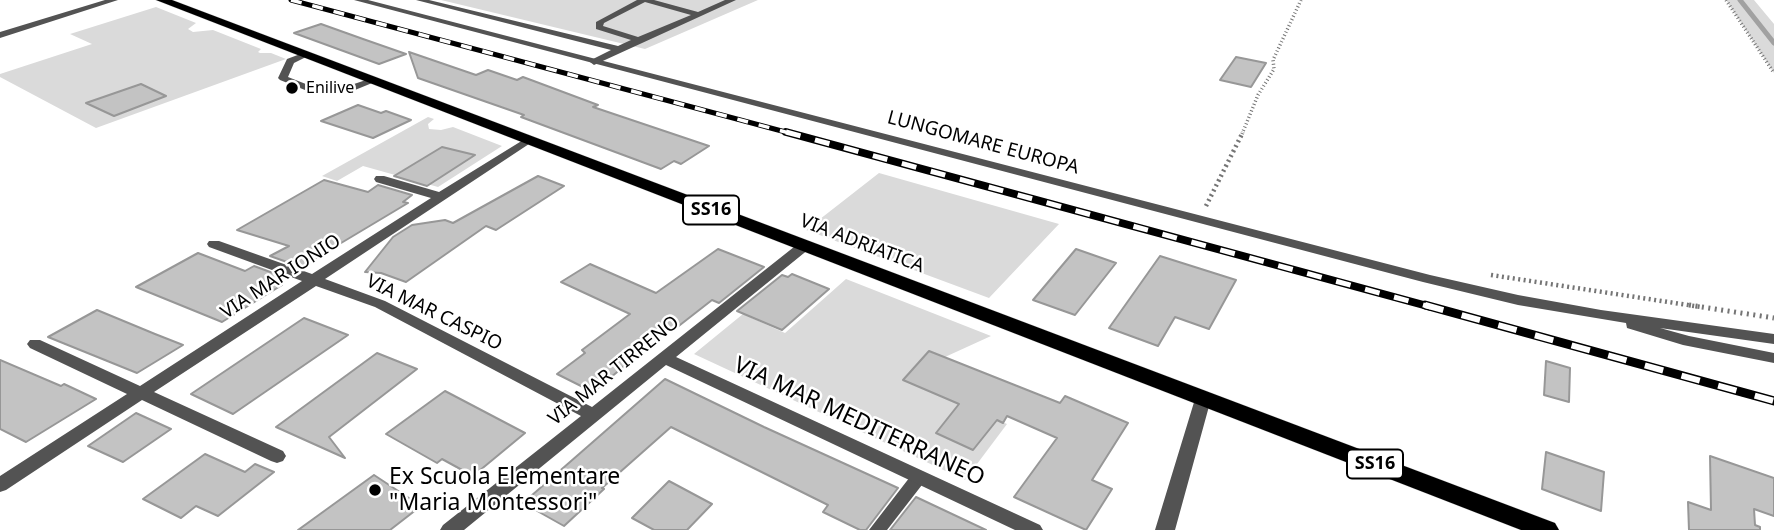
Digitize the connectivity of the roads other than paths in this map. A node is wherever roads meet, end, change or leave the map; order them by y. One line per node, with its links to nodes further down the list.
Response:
1 (114, 0): 8 (street)
2 (162, 0): 11 (main road, VIA ADRIATICA / SS16)
3 (358, 0): 12 (street, LUNGOMARE EUROPA)
4 (420, 0): 10 (lane)
5 (644, 0): 7 (lane); 9 (lane)
6 (732, 0): 7 (lane)
7 (698, 14): 9 (lane)
8 (0, 35)
9 (639, 40): 10 (lane)
10 (619, 49): 12 (lane)
11 (306, 55): 13 (main road, VIA ADRIATICA / SS16); 13 (lane)
12 (594, 62): 20 (street, LUNGOMARE EUROPA)
13 (372, 80): 14 (main road, VIA ADRIATICA / SS16)
14 (528, 140): 16 (street, VIA MAR IONIO); 18 (main road, VIA ADRIATICA / SS16)
15 (380, 178): 16 (street)
16 (442, 197): 19 (street, VIA MAR IONIO)
17 (214, 244): 19 (street, VIA MAR CASPIO)
18 (804, 246): 23 (street, VIA MAR TIRRENO); 26 (main road, VIA ADRIATICA / SS16)
19 (314, 281): 25 (street, VIA MAR IONIO); 27 (street, VIA MAR CASPIO)
20 (1601, 315): 21 (street, LUNGOMARE EUROPA); 24 (street, LUNGOMARE EUROPA)
21 (1774, 339)
22 (35, 344): 25 (street)
23 (664, 358): 27 (street, VIA MAR TIRRENO); 29 (street, VIA MAR MEDITERRANEO)
24 (1774, 358)
25 (143, 393): 28 (street); 30 (street, VIA MAR IONIO)
26 (1203, 399): 34 (street); 35 (main road, VIA ADRIATICA / SS16)
27 (593, 415): 31 (street, VIA MAR TIRRENO)
28 (277, 456)
29 (919, 477): 32 (lane); 33 (street, VIA MAR MEDITERRANEO)
30 (0, 485)
31 (450, 530)
32 (877, 530)
33 (1033, 530)
34 (1165, 530)
35 (1547, 530)

